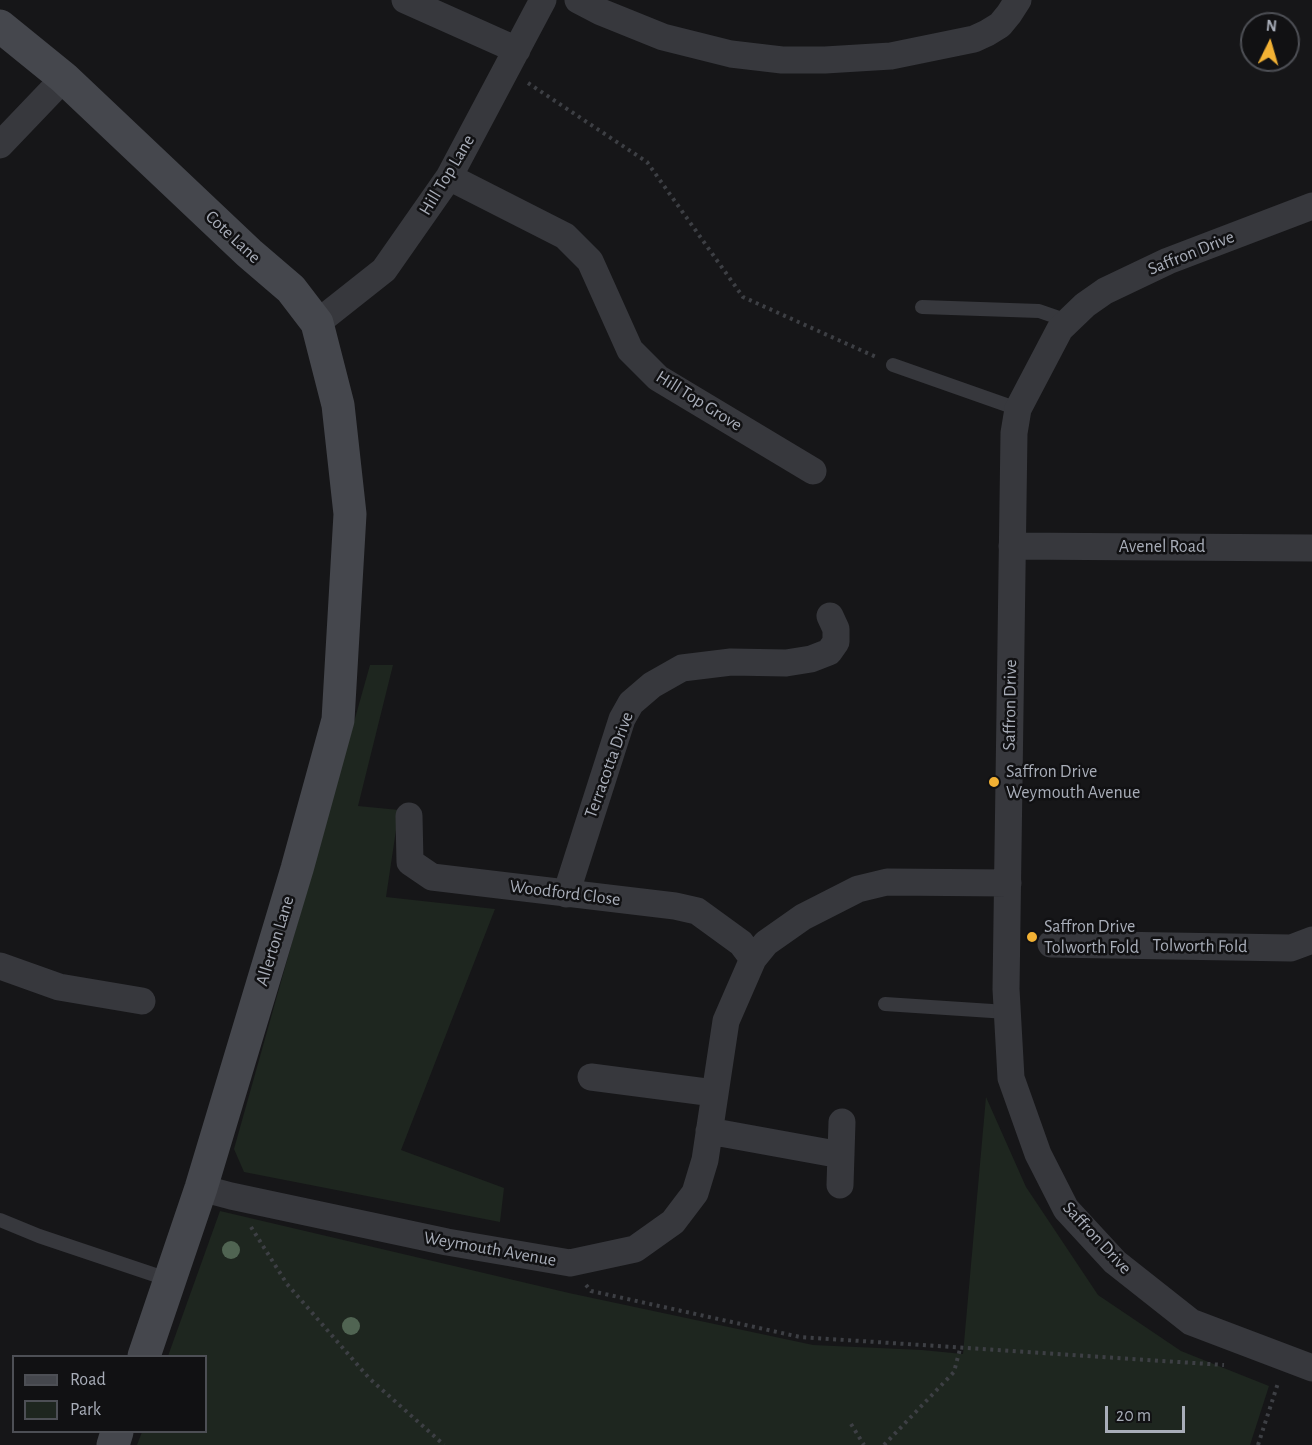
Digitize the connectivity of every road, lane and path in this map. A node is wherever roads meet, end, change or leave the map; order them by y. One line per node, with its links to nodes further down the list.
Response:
1 (405, 0): 6 (street)
2 (543, 0): 6 (street, Hill Top Lane)
3 (578, 0): 4 (street)
4 (1018, 0)
5 (0, 27): 7 (street, Cote Lane)
6 (512, 59): 9 (street, Hill Top Lane); 14 (path)
7 (64, 78): 8 (street); 13 (street, Cote Lane)
8 (0, 145)
9 (449, 177): 13 (street, Hill Top Lane); 16 (street, Hill Top Grove)
10 (1312, 206): 12 (street, Saffron Drive)
11 (922, 307): 12 (lane)
12 (1068, 321): 15 (street, Saffron Drive)
13 (317, 323): 17 (street, Cote Lane)
14 (893, 365): 15 (lane)
15 (1018, 409): 18 (street, Saffron Drive)
16 (813, 471)
17 (350, 514): 37 (street, Allerton Lane)
18 (1012, 546): 19 (street, Avenel Road); 22 (street, Saffron Drive)
19 (1312, 548)
20 (830, 616): 23 (street, Terracotta Drive)
21 (409, 816): 23 (street, Woodford Close)
22 (1008, 883): 26 (street, Weymouth Avenue); 30 (street, Saffron Drive)
23 (566, 894): 26 (street, Woodford Close)
24 (1312, 940): 25 (street, Tolworth Fold)
25 (1051, 944)
26 (753, 959): 32 (street, Weymouth Avenue)
27 (0, 966): 28 (street)
28 (142, 1001)
29 (885, 1004): 30 (lane)
30 (1007, 1012): 41 (street, Saffron Drive)
31 (591, 1077): 32 (street)
32 (714, 1093): 34 (street, Weymouth Avenue)
33 (842, 1122): 35 (street)
34 (709, 1131): 35 (street); 39 (street, Weymouth Avenue)
35 (841, 1155): 36 (street)
36 (840, 1185)
37 (216, 1192): 39 (street, Weymouth Avenue); 40 (street, Allerton Lane); 47 (path)
38 (0, 1220): 40 (lane)
39 (570, 1263): 42 (path)
40 (170, 1280): 43 (street, Allerton Lane)
41 (1251, 1345): 42 (path); 44 (street, Saffron Drive)
42 (960, 1348): 49 (path)
43 (144, 1355)
44 (1286, 1358): 45 (street, Saffron Drive); 50 (path)
45 (1312, 1368)
46 (851, 1424): 48 (path)
47 (444, 1445)
48 (864, 1445)
49 (884, 1445)
50 (1258, 1445)

